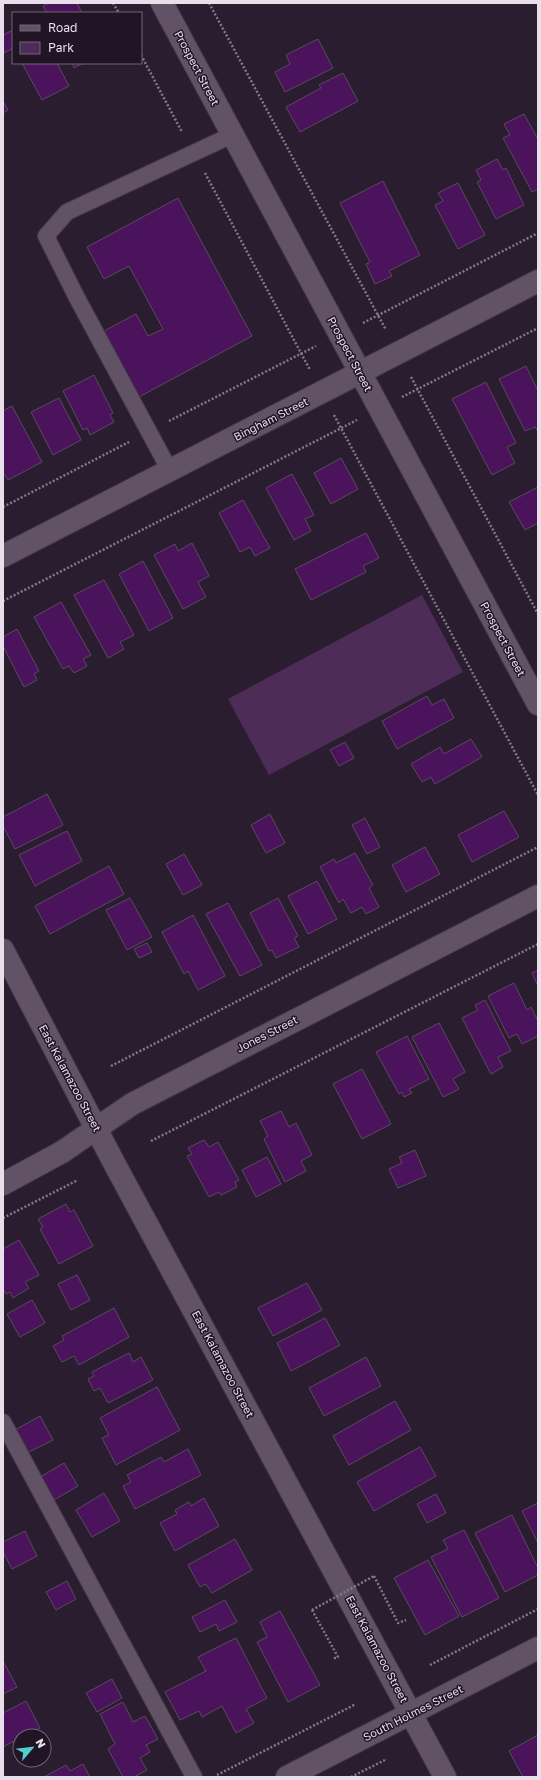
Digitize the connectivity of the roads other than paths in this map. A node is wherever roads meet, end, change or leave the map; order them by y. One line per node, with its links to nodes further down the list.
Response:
1 (162, 3): 2 (street, Prospect Street)
2 (232, 135): 4 (street, Prospect Street); 5 (lane)
3 (538, 281): 4 (street, Bingham Street)
4 (360, 373): 5 (street, Bingham Street); 7 (street, Prospect Street)
5 (170, 471): 6 (street, Bingham Street)
6 (3, 556)
7 (538, 704)
8 (538, 896): 10 (street, Jones Street)
9 (3, 950): 10 (street, East Kalamazoo Street)
10 (97, 1128): 11 (street, Jones Street); 14 (street, East Kalamazoo Street)
11 (3, 1184)
12 (3, 1422): 15 (lane)
13 (538, 1648): 14 (street, South Holmes Street)
14 (411, 1714): 16 (street, South Holmes Street); 17 (street, East Kalamazoo Street)
15 (194, 1777)
16 (287, 1777)
17 (444, 1777)

